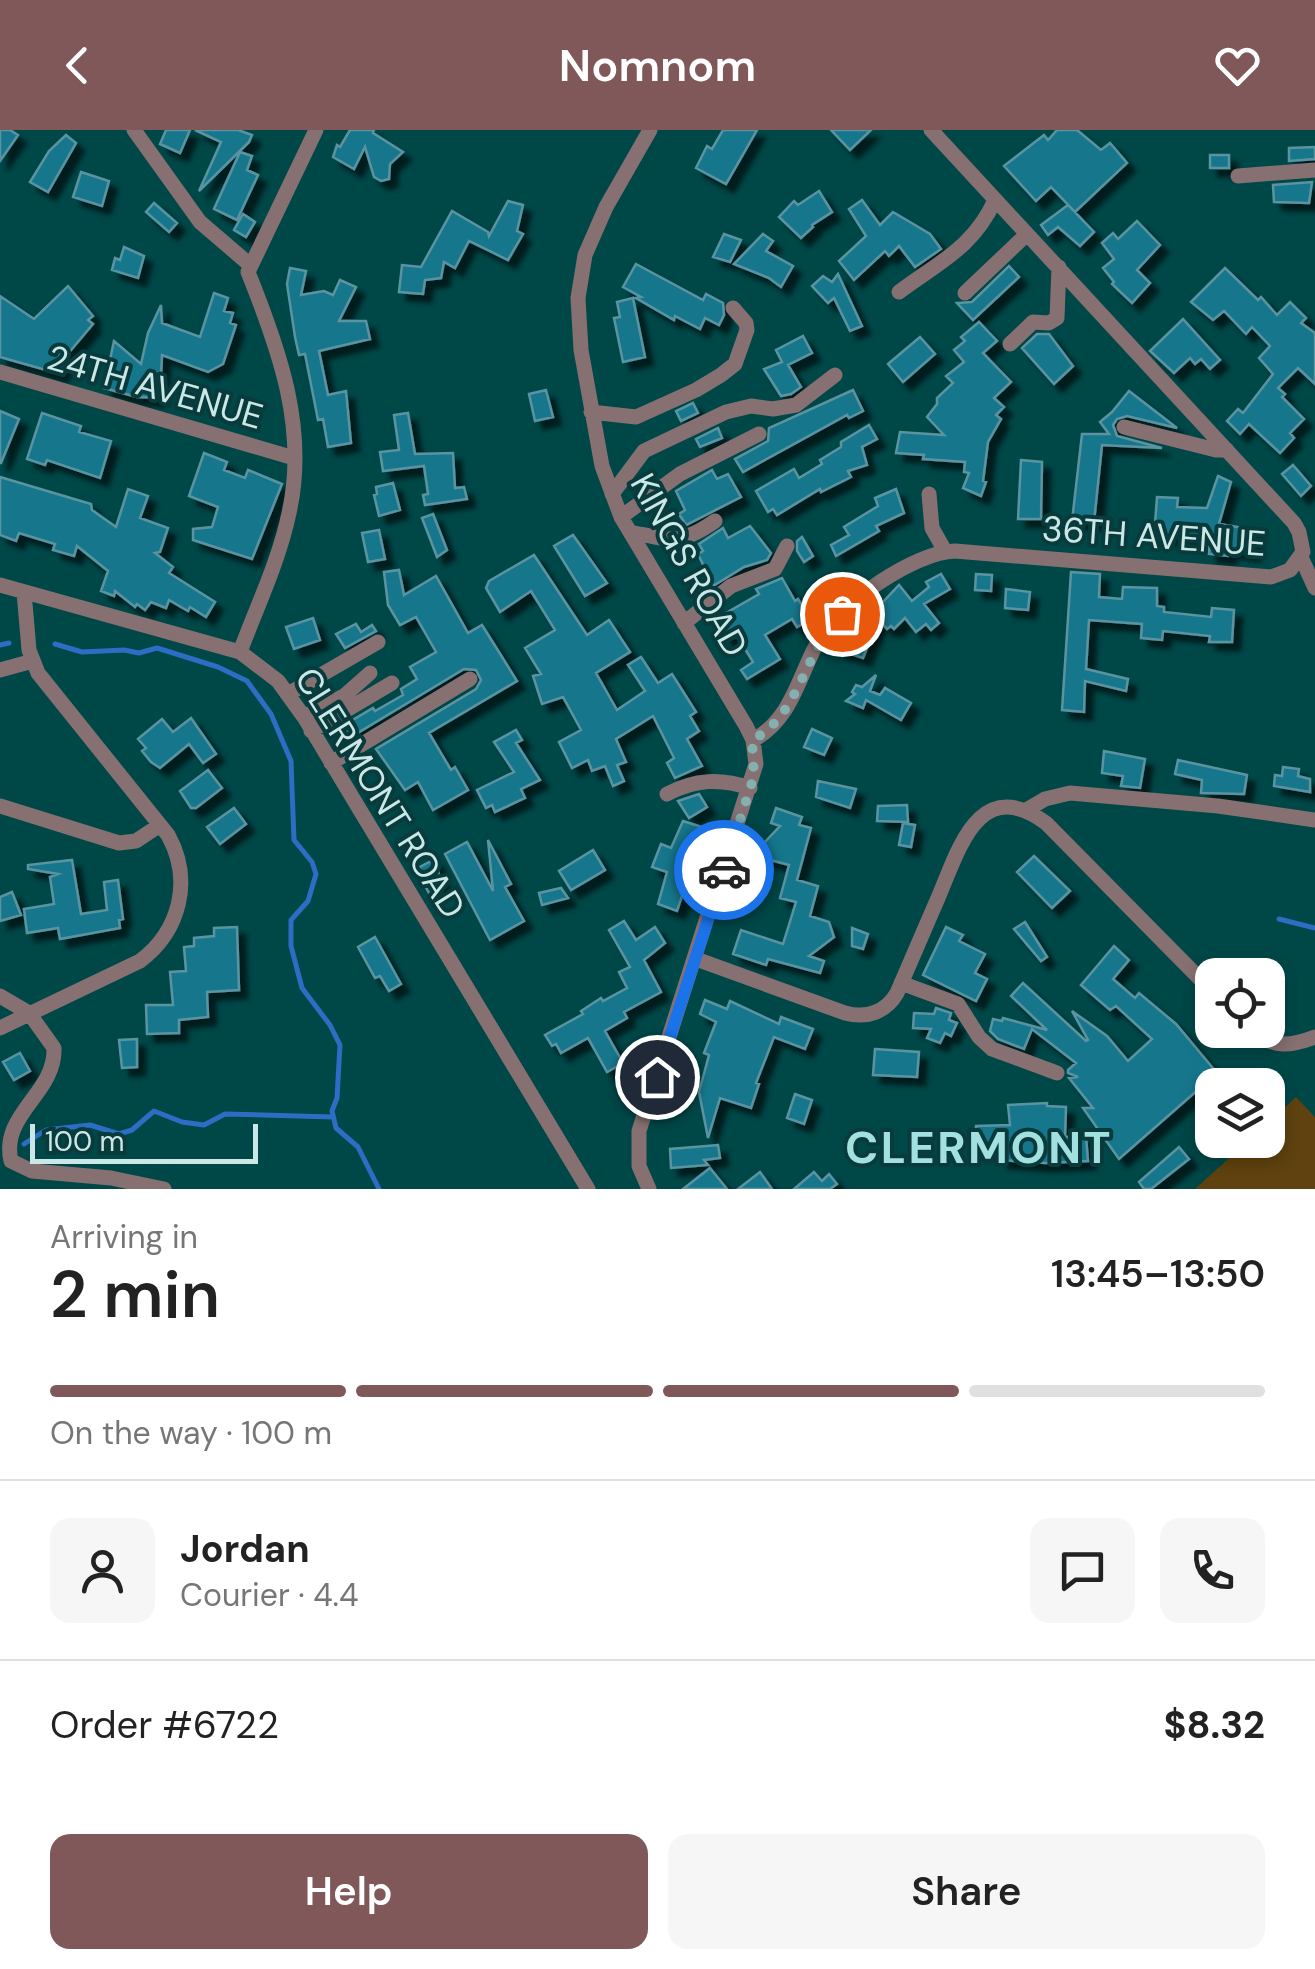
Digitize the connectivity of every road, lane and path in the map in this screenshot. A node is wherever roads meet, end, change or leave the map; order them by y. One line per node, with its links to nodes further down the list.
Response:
1 (134, 130): 9 (street)
2 (316, 130): 9 (street)
3 (650, 130): 17 (street, KINGS ROAD)
4 (931, 130): 7 (street, 36TH AVENUE)
5 (1315, 170): 6 (street)
6 (1238, 176)
7 (995, 200): 8 (street, 36TH AVENUE); 11 (street)
8 (1027, 234): 10 (street, 36TH AVENUE); 12 (street)
9 (250, 264): 21 (street)
10 (1059, 267): 14 (street); 20 (street, 36TH AVENUE)
11 (899, 292)
12 (965, 294)
13 (733, 308): 17 (street)
14 (1010, 344)
15 (0, 372): 21 (street, 24TH AVENUE)
16 (835, 375): 22 (street)
17 (592, 412): 22 (street, KINGS ROAD)
18 (1124, 427): 20 (street)
19 (759, 434): 24 (street)
20 (1227, 450): 29 (street, 36TH AVENUE)
21 (294, 458): 35 (street)
22 (612, 494): 24 (street, KINGS ROAD)
23 (929, 494): 28 (street)
24 (621, 516): 26 (street, KINGS ROAD)
25 (715, 522): 26 (street)
26 (630, 532): 33 (street, KINGS ROAD)
27 (788, 546): 33 (street)
28 (944, 551): 29 (street, 36TH AVENUE); 43 (street, 36TH AVENUE)
29 (1306, 556): 31 (street)
30 (0, 585): 32 (street, CLERMONT ROAD)
31 (1315, 588)
32 (24, 592): 35 (street, CLERMONT ROAD); 36 (street)
33 (684, 623): 43 (street, KINGS ROAD)
34 (378, 642): 41 (street)
35 (240, 652): 41 (street, CLERMONT ROAD)
36 (33, 661): 37 (street); 50 (street)
37 (0, 670)
38 (370, 672): 42 (street)
39 (470, 679): 44 (street)
40 (392, 684): 42 (street)
41 (288, 694): 42 (street, CLERMONT ROAD)
42 (307, 724): 44 (street, CLERMONT ROAD)
43 (752, 740): 45 (street)
44 (330, 763): 61 (street, CLERMONT ROAD)
45 (750, 788): 46 (street); 51 (street)
46 (668, 794)
47 (0, 806): 50 (street)
48 (1028, 810): 49 (street); 52 (street); 53 (street)
49 (1315, 820)
50 (160, 825): 55 (street)
51 (696, 960): 53 (street); 62 (street)
52 (1195, 974)
53 (902, 983): 59 (street)
54 (0, 996): 55 (street)
55 (29, 1014): 56 (street); 60 (street)
56 (0, 1028)
57 (1315, 1037): 58 (street)
58 (1285, 1043)
59 (1058, 1073)
60 (164, 1189)
61 (588, 1189)
62 (650, 1189)

